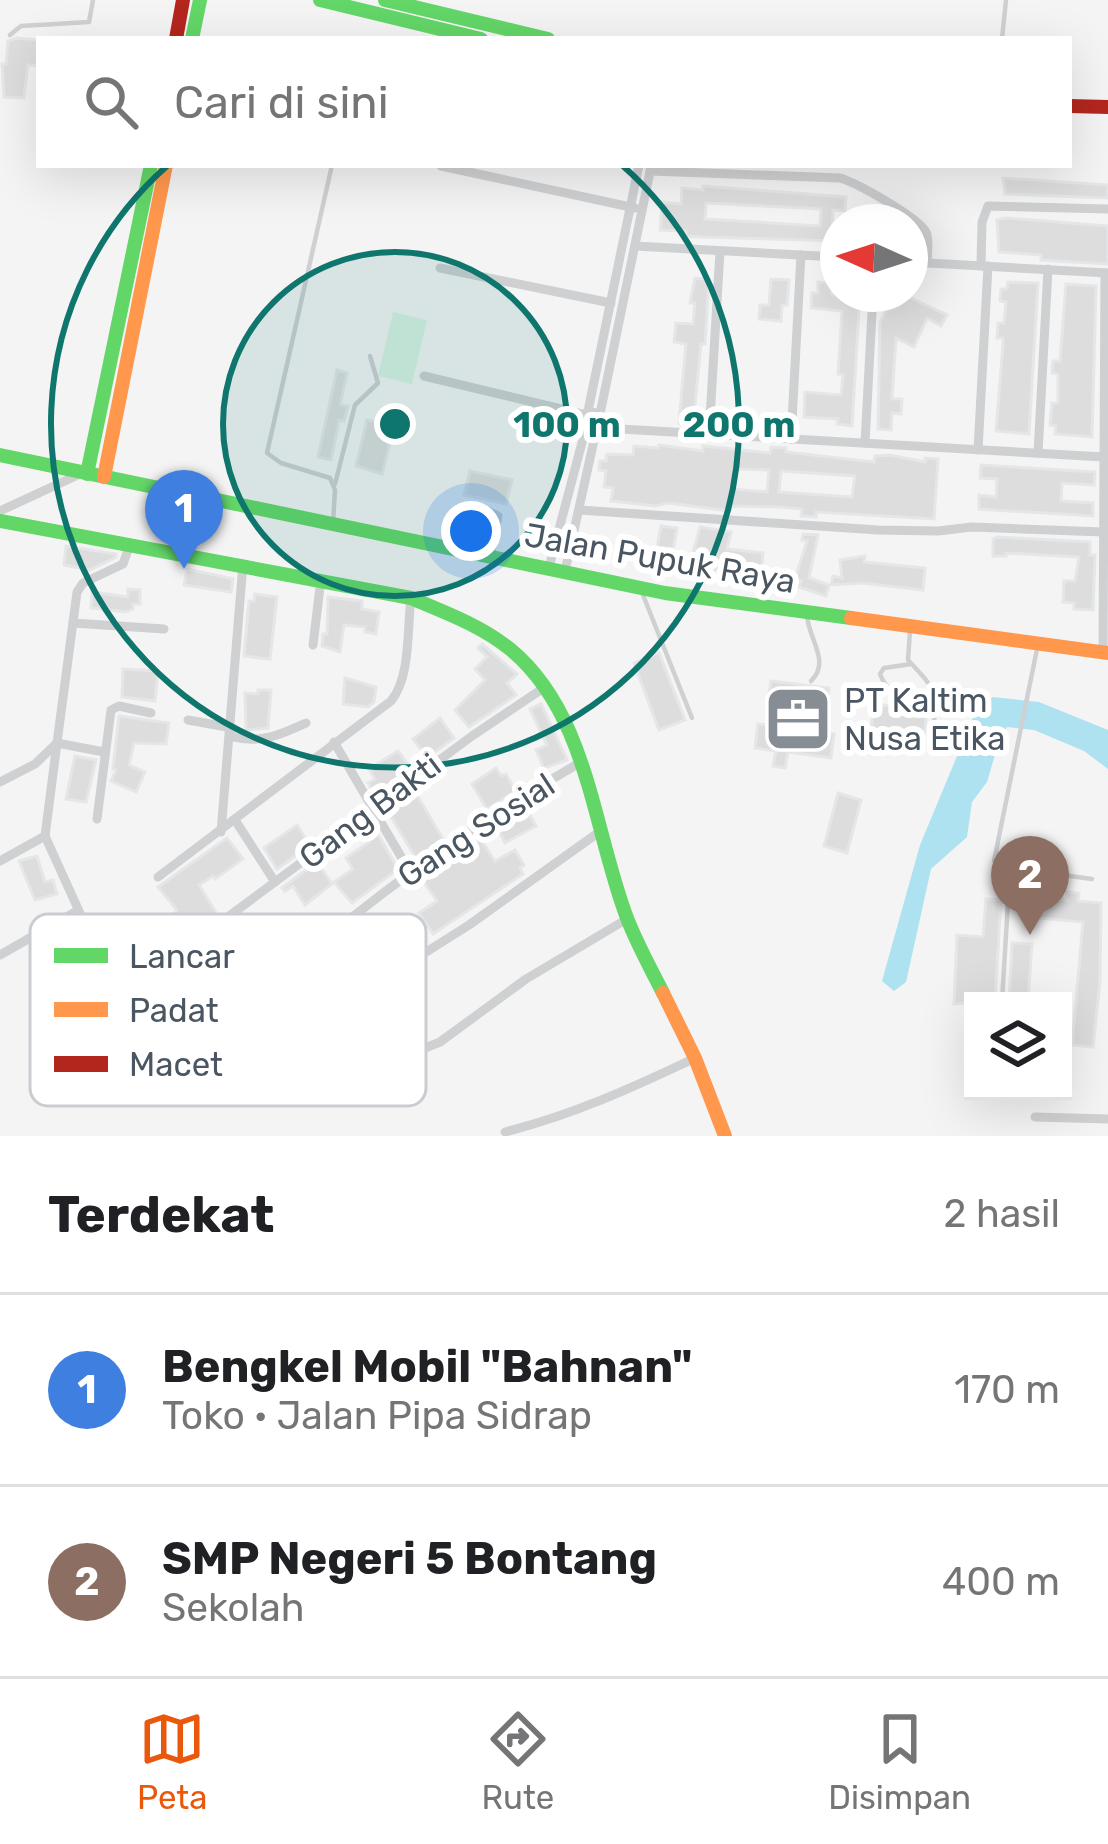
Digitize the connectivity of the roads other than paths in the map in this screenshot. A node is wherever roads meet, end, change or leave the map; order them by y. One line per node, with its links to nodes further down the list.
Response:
1 (93, 0): 7 (lane)
2 (182, 0): 8 (street)
3 (200, 0): 9 (street)
4 (320, 0): 10 (street)
5 (386, 0): 11 (street)
6 (1006, 0): 12 (lane)
7 (10, 35)
8 (176, 36)
9 (193, 36)
10 (469, 36)
11 (536, 36)
12 (1002, 36)
13 (1072, 106): 14 (street)
14 (1108, 107)
15 (150, 168): 47 (street)
16 (165, 168): 48 (street)
17 (331, 168): 49 (lane)
18 (449, 168): 22 (street)
19 (647, 168): 22 (street)
20 (665, 168): 21 (street)
21 (887, 204)
22 (636, 208): 24 (street); 33 (street)
23 (1108, 209): 29 (street)
24 (635, 246): 25 (street); 33 (street)
25 (719, 251): 26 (street); 40 (street)
26 (801, 255): 27 (street); 41 (street)
27 (820, 256)
28 (928, 262): 29 (street)
29 (984, 266): 31 (street); 43 (street)
30 (440, 268): 33 (street)
31 (1048, 269): 32 (street); 44 (street)
32 (1106, 273): 35 (street)
33 (616, 304): 38 (street)
34 (872, 312): 42 (street)
35 (1106, 338): 46 (street)
36 (370, 356): 49 (lane)
37 (424, 376): 38 (street)
38 (590, 413): 39 (street); 39 (street)
39 (594, 433): 40 (street); 51 (street); 59 (street)
40 (709, 435): 41 (street)
41 (791, 440): 42 (street)
42 (865, 443): 43 (street)
43 (978, 450): 44 (street)
44 (1038, 453): 46 (street)
45 (0, 455): 47 (street, Jalan Pupuk Raya)
46 (1104, 457): 55 (street)
47 (85, 473): 48 (street, Jalan Pupuk Raya); 52 (street)
48 (104, 477): 54 (street, Jalan Pupuk Raya)
49 (335, 484): 54 (lane)
50 (483, 509): 57 (street)
51 (579, 510): 55 (street); 61 (street)
52 (0, 511)
53 (0, 521): 56 (street)
54 (333, 523): 57 (street, Jalan Pupuk Raya)
55 (1103, 532): 60 (street)
56 (130, 544): 58 (street); 66 (street)
57 (490, 555): 59 (street, Jalan Pupuk Raya)
58 (243, 564): 62 (street); 80 (street)
59 (549, 567): 61 (street, Jalan Pupuk Raya)
60 (1106, 570): 71 (street)
61 (566, 571): 63 (street, Jalan Pupuk Raya)
62 (321, 579): 64 (street); 70 (street)
63 (640, 587): 65 (street, Jalan Pupuk Raya); 77 (lane)
64 (411, 598): 74 (street); 82 (street)
65 (807, 611): 67 (street, Jalan Pupuk Raya); 73 (lane)
66 (73, 622): 68 (street); 83 (street)
67 (910, 625): 69 (street, Jalan Pupuk Raya); 72 (lane)
68 (164, 629)
69 (1038, 644): 71 (street, Jalan Pupuk Raya); 94 (lane)
70 (313, 645)
71 (1106, 652)
72 (911, 664): 75 (lane); 75 (lane)
73 (811, 681)
74 (545, 687): 85 (street); 87 (street, Gang Bakti)
75 (934, 689): 81 (lane)
76 (151, 713): 84 (street)
77 (692, 718)
78 (188, 720): 80 (street)
79 (306, 723): 80 (street)
80 (227, 727): 91 (street)
81 (931, 741)
82 (334, 742): 87 (street); 89 (street)
83 (57, 743): 84 (street); 86 (street); 92 (street)
84 (104, 752): 88 (street)
85 (581, 762): 90 (street); 95 (street, Gang Sosial)
86 (0, 782)
87 (371, 811): 95 (street); 98 (street, Gang Bakti)
88 (97, 819)
89 (236, 820): 91 (street); 98 (street)
90 (602, 830): 104 (street); 106 (street)
91 (221, 832): 96 (street)
92 (45, 836): 93 (street); 99 (street)
93 (0, 861)
94 (1010, 868): 97 (lane); 108 (lane)
95 (410, 872): 103 (street, Gang Sosial)
96 (158, 877)
97 (1092, 879)
98 (275, 882): 102 (street, Gang Bakti)
99 (77, 911): 100 (street); 101 (street)
100 (72, 914)
101 (78, 914)
102 (232, 914)
103 (351, 914)
104 (627, 919): 109 (street); 110 (street)
105 (30, 938): 107 (street)
106 (426, 952)
107 (0, 955)
108 (1003, 992)
109 (426, 1048)
110 (694, 1058): 113 (street); 114 (street)
111 (1035, 1117): 112 (street)
112 (1108, 1119)
113 (505, 1132)
114 (725, 1136)

